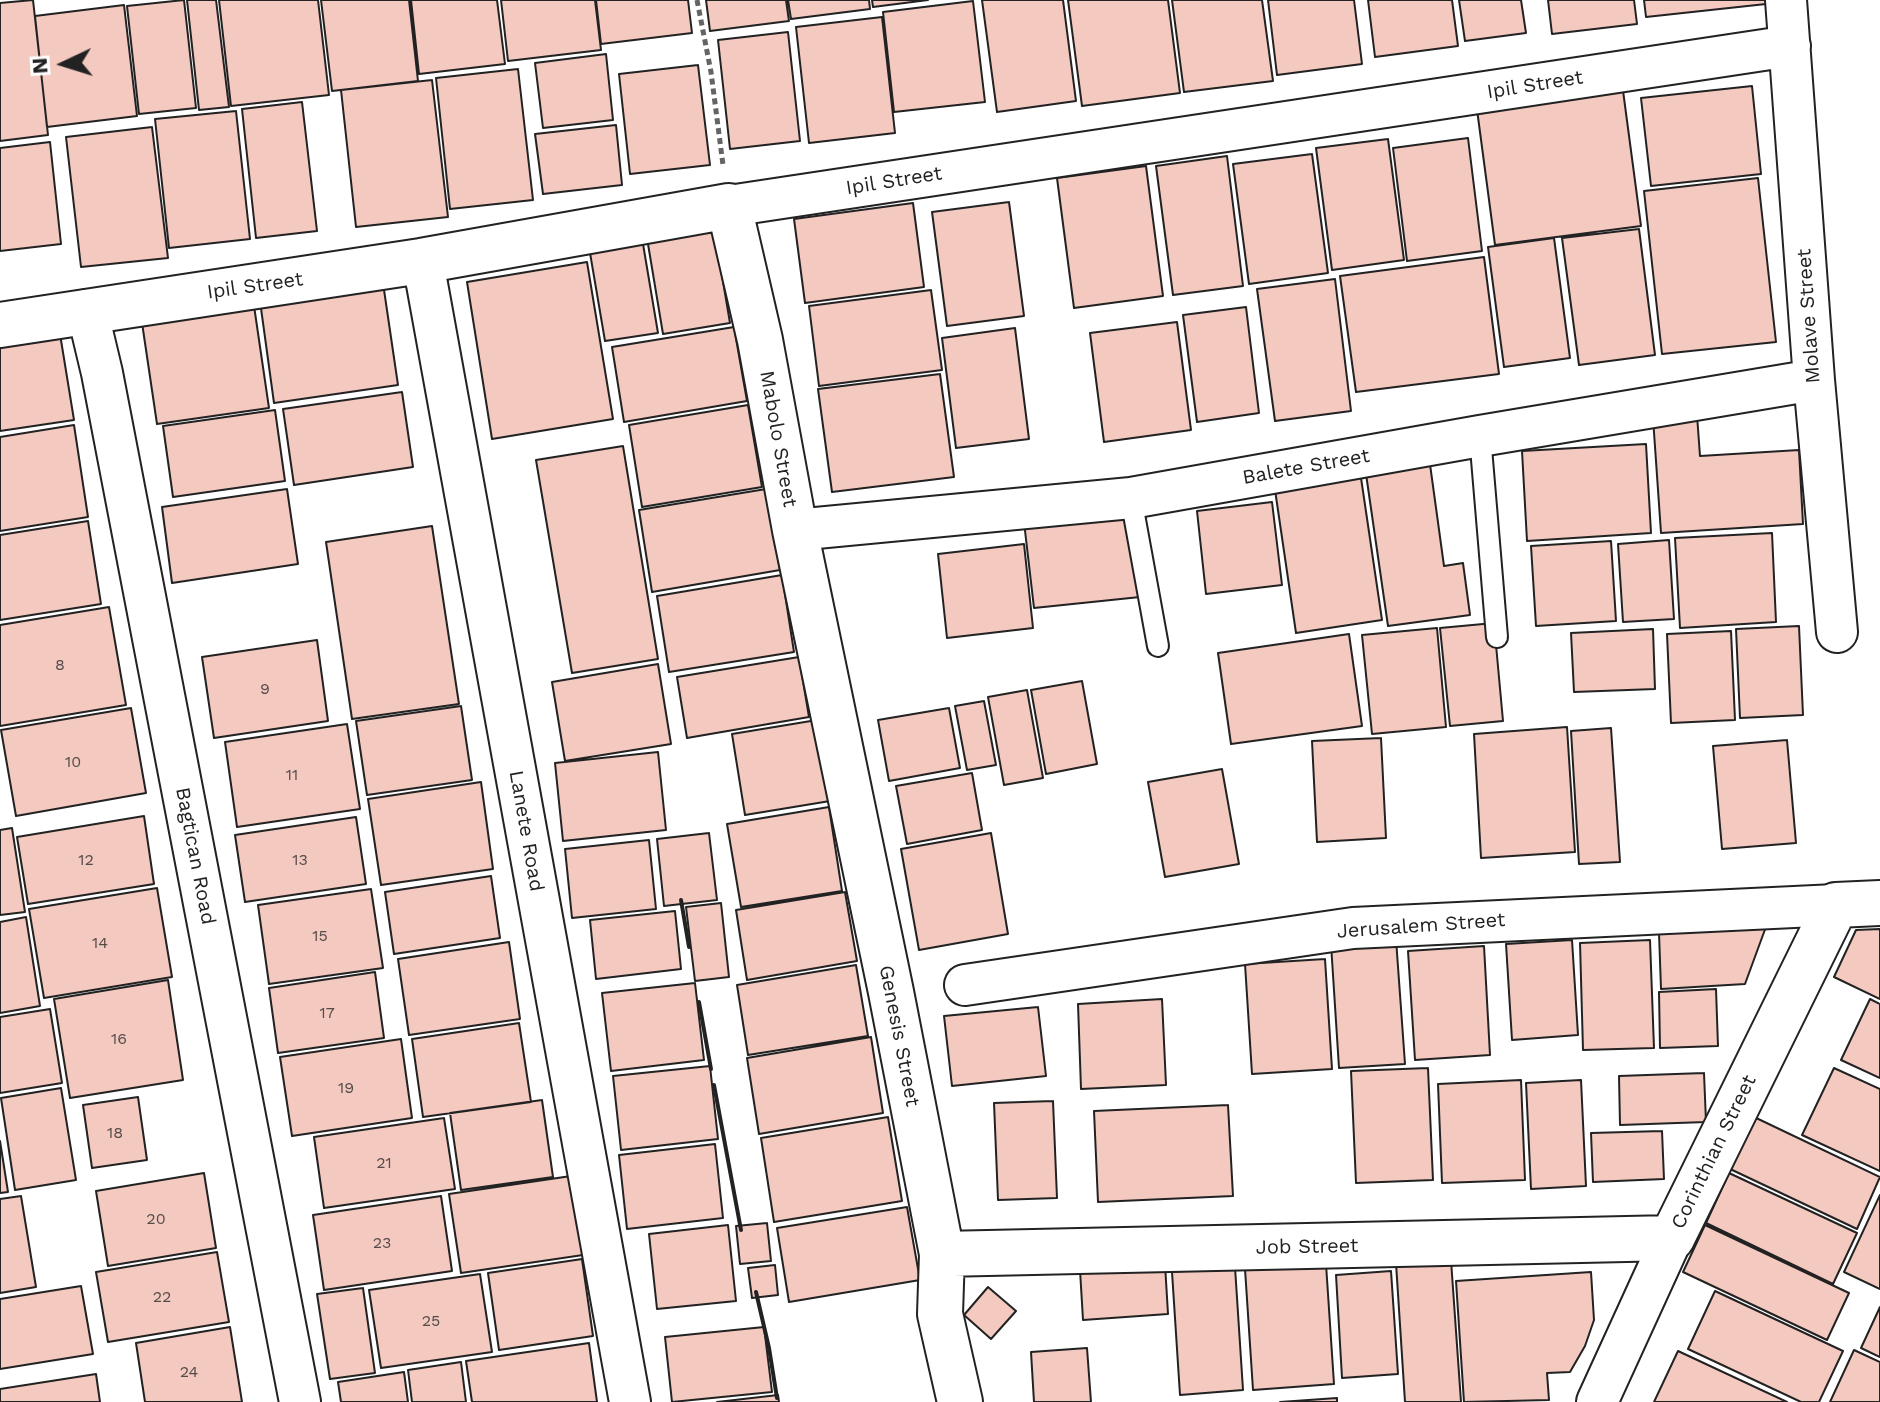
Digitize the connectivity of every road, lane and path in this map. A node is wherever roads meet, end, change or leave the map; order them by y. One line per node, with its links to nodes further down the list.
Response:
1 (697, 0): 4 (path)
2 (1786, 0): 3 (street, Molave Street)
3 (1790, 46): 4 (street, Ipil Street); 8 (street, Molave Street)
4 (729, 206): 5 (street, Ipil Street); 11 (street, Mabolo Street)
5 (421, 261): 6 (street, Ipil Street); 22 (street, Lanete Road)
6 (87, 310): 7 (street, Ipil Street); 21 (street, Bagtican Road)
7 (0, 325)
8 (1814, 380): 9 (street, Balete Street); 12 (street, Molave Street)
9 (1480, 436): 10 (street, Balete Street); 13 (lane)
10 (1131, 498): 11 (street, Balete Street); 14 (lane)
11 (795, 530): 15 (street, Mabolo Street)
12 (1837, 632)
13 (1497, 637)
14 (1158, 646)
15 (823, 672): 20 (street, Genesis Street)
16 (1880, 903): 17 (street, Jerusalem Street)
17 (1836, 905): 18 (street, Jerusalem Street); 19 (street, Corinthian Street)
18 (965, 985)
19 (1672, 1238): 20 (street, Job Street); 24 (street, Corinthian Street)
20 (942, 1254): 23 (street, Genesis Street)
21 (300, 1402)
22 (630, 1402)
23 (960, 1402)
24 (1597, 1402)

